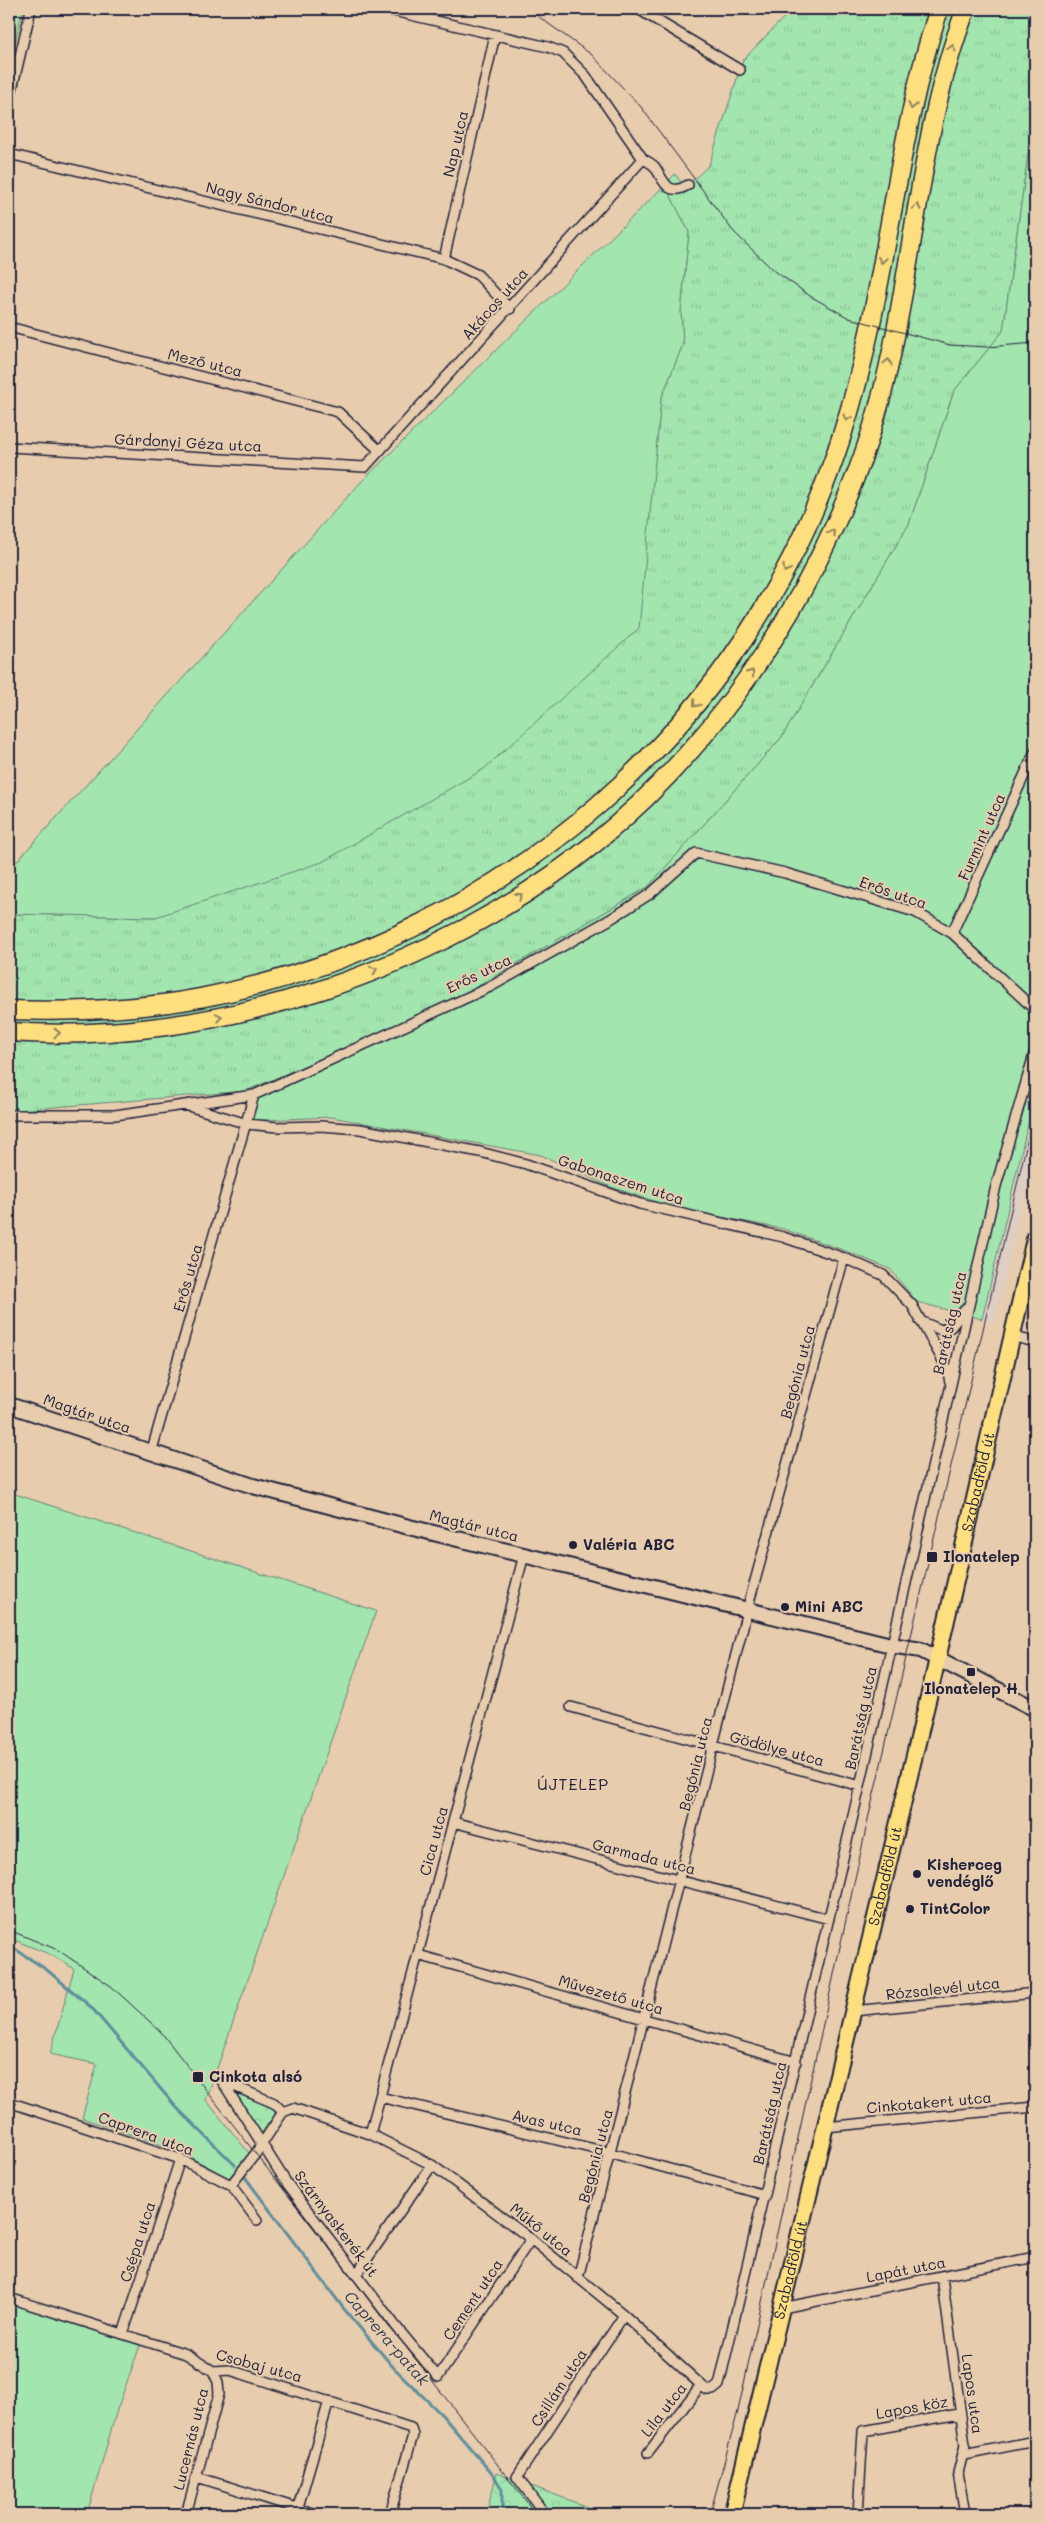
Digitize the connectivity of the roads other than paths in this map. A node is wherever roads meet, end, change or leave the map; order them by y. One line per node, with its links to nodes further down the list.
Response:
1 (31, 9): 8 (street)
2 (385, 9): 6 (street)
3 (638, 9): 7 (street)
4 (939, 9): 20 (highway, one-way to 20)
5 (966, 9): 22 (highway, one-way to 5)
6 (495, 35): 10 (street); 12 (street, Nap utca)
7 (740, 70)
8 (9, 102)
9 (9, 154): 12 (street, Nagy Sándor utca)
10 (643, 159): 11 (street); 13 (street, Akácos utca)
11 (688, 185)
12 (444, 259): 13 (street, Nagy Sándor utca)
13 (510, 309): 16 (street, Akácos utca)
14 (9, 327): 16 (street, Mező utca)
15 (9, 447): 17 (street, Gárdonyi Géza utca)
16 (380, 451): 17 (street, Akácos utca)
17 (365, 467)
18 (1035, 752): 19 (street, Furmint utca)
19 (952, 933): 21 (street, Erős utca); 24 (street, Erős utca)
20 (9, 1010)
21 (1034, 1010)
22 (9, 1032)
23 (1035, 1051): 30 (street, Barátság utca)
24 (254, 1095): 25 (street); 27 (street, Erős utca)
25 (185, 1105): 26 (street); 27 (street, Gabonaszem utca)
26 (9, 1115)
27 (247, 1124): 29 (street, Gabonaszem utca); 36 (street, Erős utca)
28 (1035, 1237): 32 (main road, Szabadföld út)
29 (844, 1258): 31 (street, Gabonaszem utca); 38 (street, Begónia utca)
30 (969, 1303): 31 (street); 34 (street, Barátság utca)
31 (920, 1321): 34 (street, Gabonaszem utca)
32 (1011, 1336): 33 (street); 40 (main road, Szabadföld út)
33 (1035, 1342)
34 (951, 1384): 39 (street, Barátság utca)
35 (9, 1405): 36 (street, Magtár utca)
36 (151, 1453): 37 (street, Magtár utca)
37 (524, 1555): 38 (street, Magtár utca); 45 (street, Cica utca)
38 (748, 1610): 39 (street, Magtár utca); 43 (street, Begónia utca)
39 (891, 1646): 40 (street, Magtár utca); 44 (street, Barátság utca)
40 (937, 1658): 42 (street, Magtár utca); 50 (main road, Szabadföld út)
41 (571, 1707): 43 (street, Gödölye utca)
42 (1035, 1709)
43 (714, 1746): 44 (street, Gödölye utca); 46 (street, Begónia utca)
44 (860, 1786): 47 (street, Barátság utca)
45 (453, 1822): 46 (street, Garmada utca); 48 (street, Cica utca)
46 (680, 1881): 47 (street, Garmada utca); 51 (street, Begónia utca)
47 (829, 1919): 52 (street, Barátság utca)
48 (418, 1955): 51 (street, Művezető utca); 53 (street, Cica utca)
49 (1035, 1993): 50 (street, Rózsalevél utca)
50 (853, 2011): 57 (main road, Szabadföld út)
51 (645, 2019): 52 (street, Művezető utca); 60 (street, Begónia utca)
52 (796, 2062): 64 (street, Barátság utca)
53 (380, 2097): 58 (street, Cica utca); 60 (street, Avas utca)
54 (9, 2102): 61 (street, Caprera utca)
55 (1035, 2107): 57 (street, Cinkotakert utca)
56 (283, 2112): 58 (street, Műkő utca); 59 (street); 59 (street, Szárnyaskerék út)
57 (825, 2127): 72 (main road, Szabadföld út)
58 (370, 2134): 62 (street, Műkő utca)
59 (262, 2144): 63 (street); 68 (street, Szárnyaskerék út)
60 (612, 2152): 64 (street, Avas utca); 70 (street, Begónia utca)
61 (180, 2159): 63 (street, Caprera utca); 74 (street, Csépa utca)
62 (432, 2165): 66 (street, Műkő utca); 68 (street)
63 (231, 2185): 65 (street, Caprera utca)
64 (765, 2195): 78 (street, Barátság utca)
65 (257, 2220)
66 (531, 2239): 70 (street, Műkő utca); 76 (street, Cement utca)
67 (1035, 2258): 69 (street, Lapát utca)
68 (356, 2275): 76 (street, Szárnyaskerék út)
69 (942, 2277): 72 (street, Lapát utca); 80 (street, Lapos utca)
70 (578, 2278): 73 (street, Műkő utca)
71 (9, 2298): 74 (street, Csobaj utca)
72 (782, 2308): 90 (main road, Szabadföld út)
73 (624, 2315): 77 (street, Műkő utca); 89 (street, Csillám utca)
74 (123, 2334): 75 (street, Csobaj utca)
75 (212, 2371): 79 (street, Csobaj utca); 84 (street, Lucernás utca)
76 (438, 2376)
77 (701, 2385): 78 (street, Műkő utca); 82 (street, Lila utca)
78 (713, 2390)
79 (329, 2401): 85 (street); 88 (street, Csobaj utca)
80 (960, 2414): 83 (street, Lapos utca); 91 (street, Lapos köz)
81 (1035, 2441): 83 (street)
82 (648, 2453)
83 (964, 2455): 92 (street, Lapos utca)
84 (197, 2477): 85 (street); 86 (street, Lucernás utca)
85 (296, 2511): 87 (street)
86 (186, 2514)
87 (316, 2514)
88 (390, 2514)
89 (545, 2514)
90 (732, 2514)
91 (858, 2514)
92 (965, 2514)

